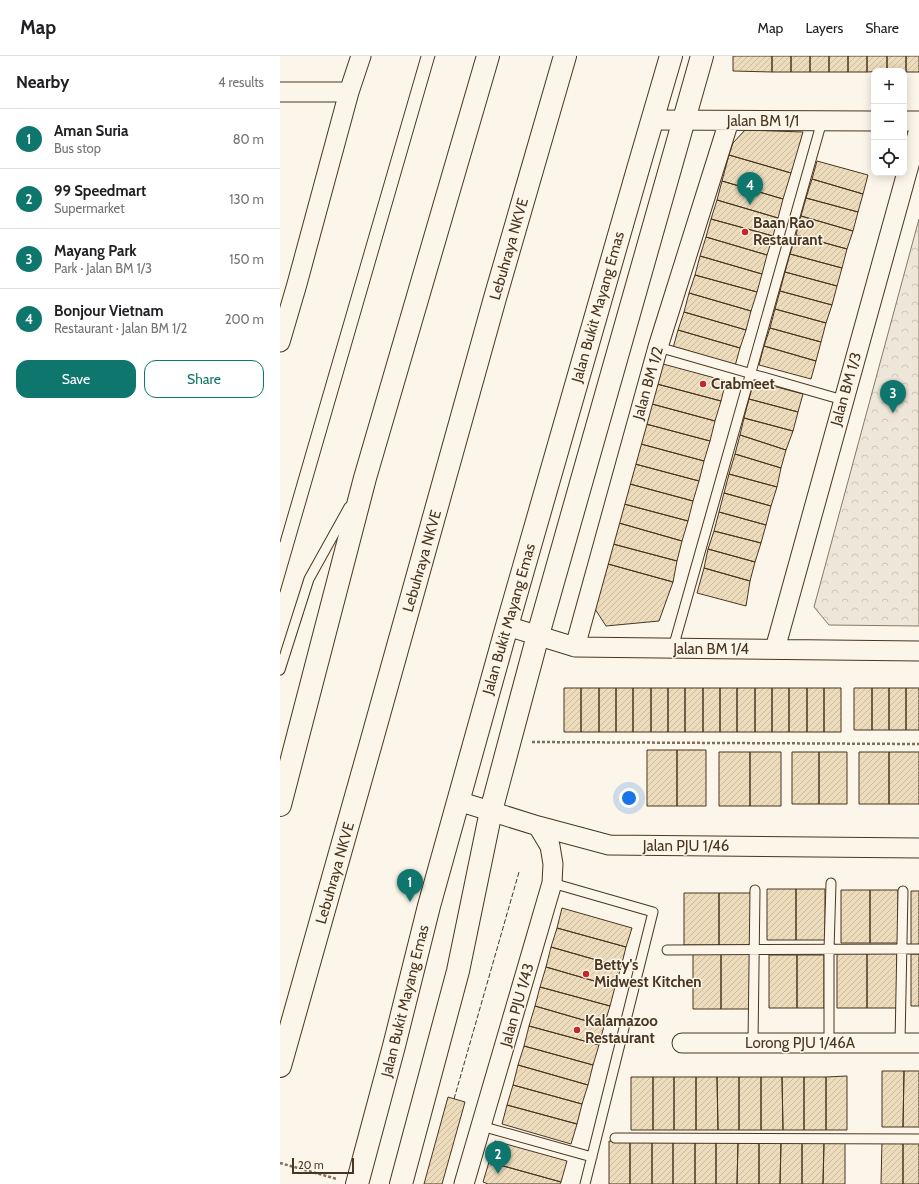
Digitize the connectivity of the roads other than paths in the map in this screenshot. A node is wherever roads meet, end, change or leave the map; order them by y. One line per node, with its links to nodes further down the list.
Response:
1 (361, 56): 7 (street)
2 (488, 56): 21 (main road)
3 (566, 56): 48 (main road, Lebuhraya NKVE)
4 (671, 56): 8 (main road, Jalan Bukit Mayang Emas)
5 (702, 56): 9 (main road)
6 (280, 92): 7 (street)
7 (349, 92): 16 (street)
8 (652, 120): 9 (street, Jalan BM 1/1); 22 (main road, Jalan Bukit Mayang Emas)
9 (684, 120): 10 (street, Jalan BM 1/1); 23 (main road)
10 (729, 121): 11 (street, Jalan BM 1/1); 18 (street, Jalan BM 1/2)
11 (822, 121): 12 (street, Jalan BM 1/1); 19 (lane)
12 (871, 121)
13 (907, 121): 14 (street)
14 (919, 121)
15 (919, 129): 20 (street, Jalan BM 1/3)
16 (289, 284): 17 (street)
17 (280, 342)
18 (658, 347): 19 (lane); 24 (street, Jalan BM 1/2)
19 (750, 373): 20 (lane); 25 (lane)
20 (843, 400): 26 (street, Jalan BM 1/3)
21 (365, 478): 28 (lane); 30 (main road)
22 (507, 626): 23 (street, Jalan BM 1/4); 29 (main road, Jalan Bukit Mayang Emas)
23 (538, 635): 24 (street, Jalan BM 1/4); 31 (main road)
24 (576, 647): 25 (street, Jalan BM 1/4)
25 (673, 648): 26 (street, Jalan BM 1/4)
26 (775, 649): 27 (street, Jalan BM 1/4)
27 (919, 651)
28 (280, 670)
29 (458, 801): 31 (street, Jalan PJU 1/46); 53 (main road, Jalan Bukit Mayang Emas)
30 (280, 805)
31 (491, 811): 32 (street, Jalan PJU 1/46); 54 (main road)
32 (538, 826): 33 (street, Jalan PJU 1/46); 34 (street, Jalan PJU 1/43)
33 (919, 848)
34 (552, 883): 49 (street, Jalan PJU 1/43); 52 (lane)
35 (831, 883): 42 (lane)
36 (754, 890): 41 (lane)
37 (903, 891): 38 (lane)
38 (901, 949): 39 (lane); 42 (lane); 46 (lane)
39 (919, 949)
40 (667, 950): 41 (lane)
41 (754, 950): 42 (lane); 44 (lane)
42 (829, 950): 45 (lane)
43 (682, 1043): 44 (street, Lorong PJU 1/46A)
44 (753, 1043): 45 (street, Lorong PJU 1/46A)
45 (829, 1043): 46 (street, Lorong PJU 1/46A)
46 (900, 1043): 47 (street, Lorong PJU 1/46A)
47 (919, 1043)
48 (280, 1066)
49 (482, 1126): 52 (lane); 55 (street, Jalan PJU 1/43)
50 (615, 1138): 51 (lane)
51 (919, 1139)
52 (592, 1157): 56 (lane)
53 (349, 1182)
54 (401, 1184)
55 (464, 1184)
56 (585, 1184)

